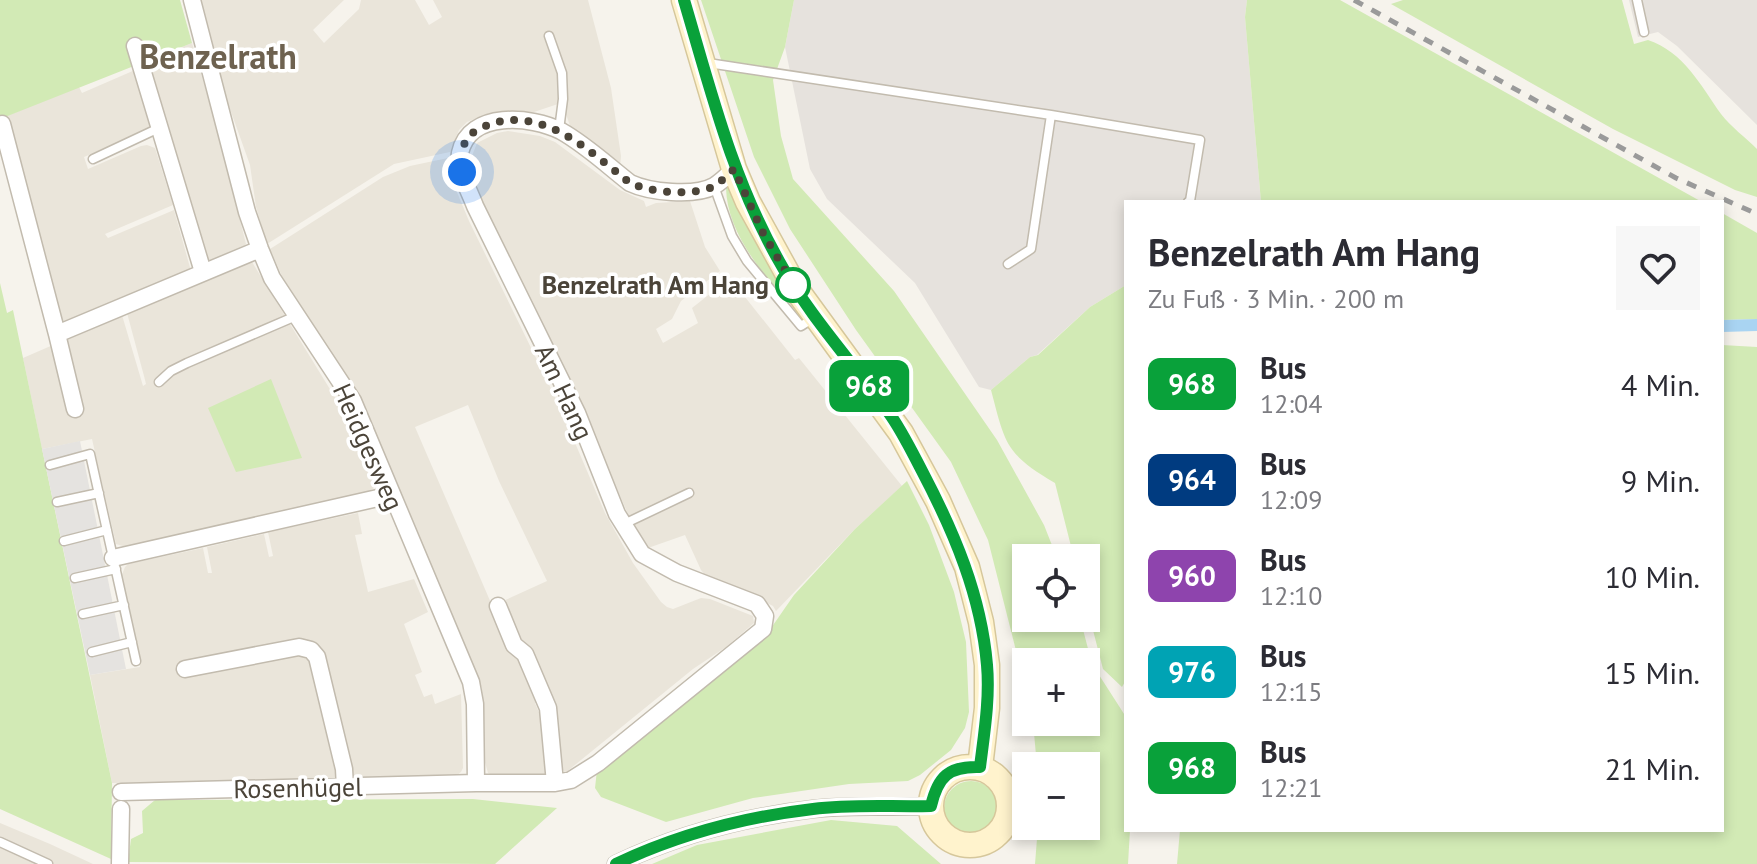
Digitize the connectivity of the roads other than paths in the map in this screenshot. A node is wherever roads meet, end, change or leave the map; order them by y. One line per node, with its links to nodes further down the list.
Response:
1 (192, 0): 16 (street, Heidgesweg)
2 (684, 0): 7 (main road)
3 (1637, 0): 4 (lane)
4 (1644, 32)
5 (549, 36): 11 (lane)
6 (135, 46): 10 (street)
7 (703, 63): 8 (lane); 13 (main road)
8 (1051, 115): 15 (lane); 17 (lane)
9 (2, 124): 21 (street)
10 (159, 128): 12 (lane); 18 (street)
11 (559, 131): 14 (street, Am Hang); 29 (street, Am Hang)
12 (93, 159)
13 (734, 169): 14 (street); 20 (main road)
14 (714, 186): 20 (lane)
15 (1188, 200)
16 (260, 249): 18 (street); 19 (street, Heidgesweg)
17 (1008, 264)
18 (203, 272): 21 (street)
19 (297, 315): 22 (lane); 27 (street, Heidgesweg)
20 (816, 316): 41 (main road)
21 (57, 334): 23 (street)
22 (159, 382)
23 (75, 409)
24 (50, 465): 25 (lane)
25 (99, 493): 28 (lane); 30 (lane)
26 (689, 493): 29 (lane)
27 (391, 495): 32 (street); 43 (street, Heidgesweg)
28 (57, 502)
29 (624, 524): 42 (street, Am Hang)
30 (107, 530): 31 (lane); 32 (lane)
31 (64, 541)
32 (114, 563): 33 (lane); 34 (lane)
33 (75, 578)
34 (124, 605): 36 (lane); 37 (lane)
35 (498, 606): 42 (street)
36 (83, 614)
37 (132, 642): 38 (lane); 39 (lane)
38 (92, 652)
39 (136, 661)
40 (185, 669): 44 (street)
41 (980, 767): 46 (main road); 49 (main road)
42 (563, 782): 43 (street)
43 (476, 783): 44 (street, Rosenhügel)
44 (345, 787): 45 (street, Rosenhügel)
45 (121, 792)
46 (931, 806): 49 (main road); 52 (street)
47 (121, 809): 51 (street)
48 (0, 842): 50 (lane)
49 (979, 854)
50 (48, 864)
51 (120, 864)
52 (616, 864)

